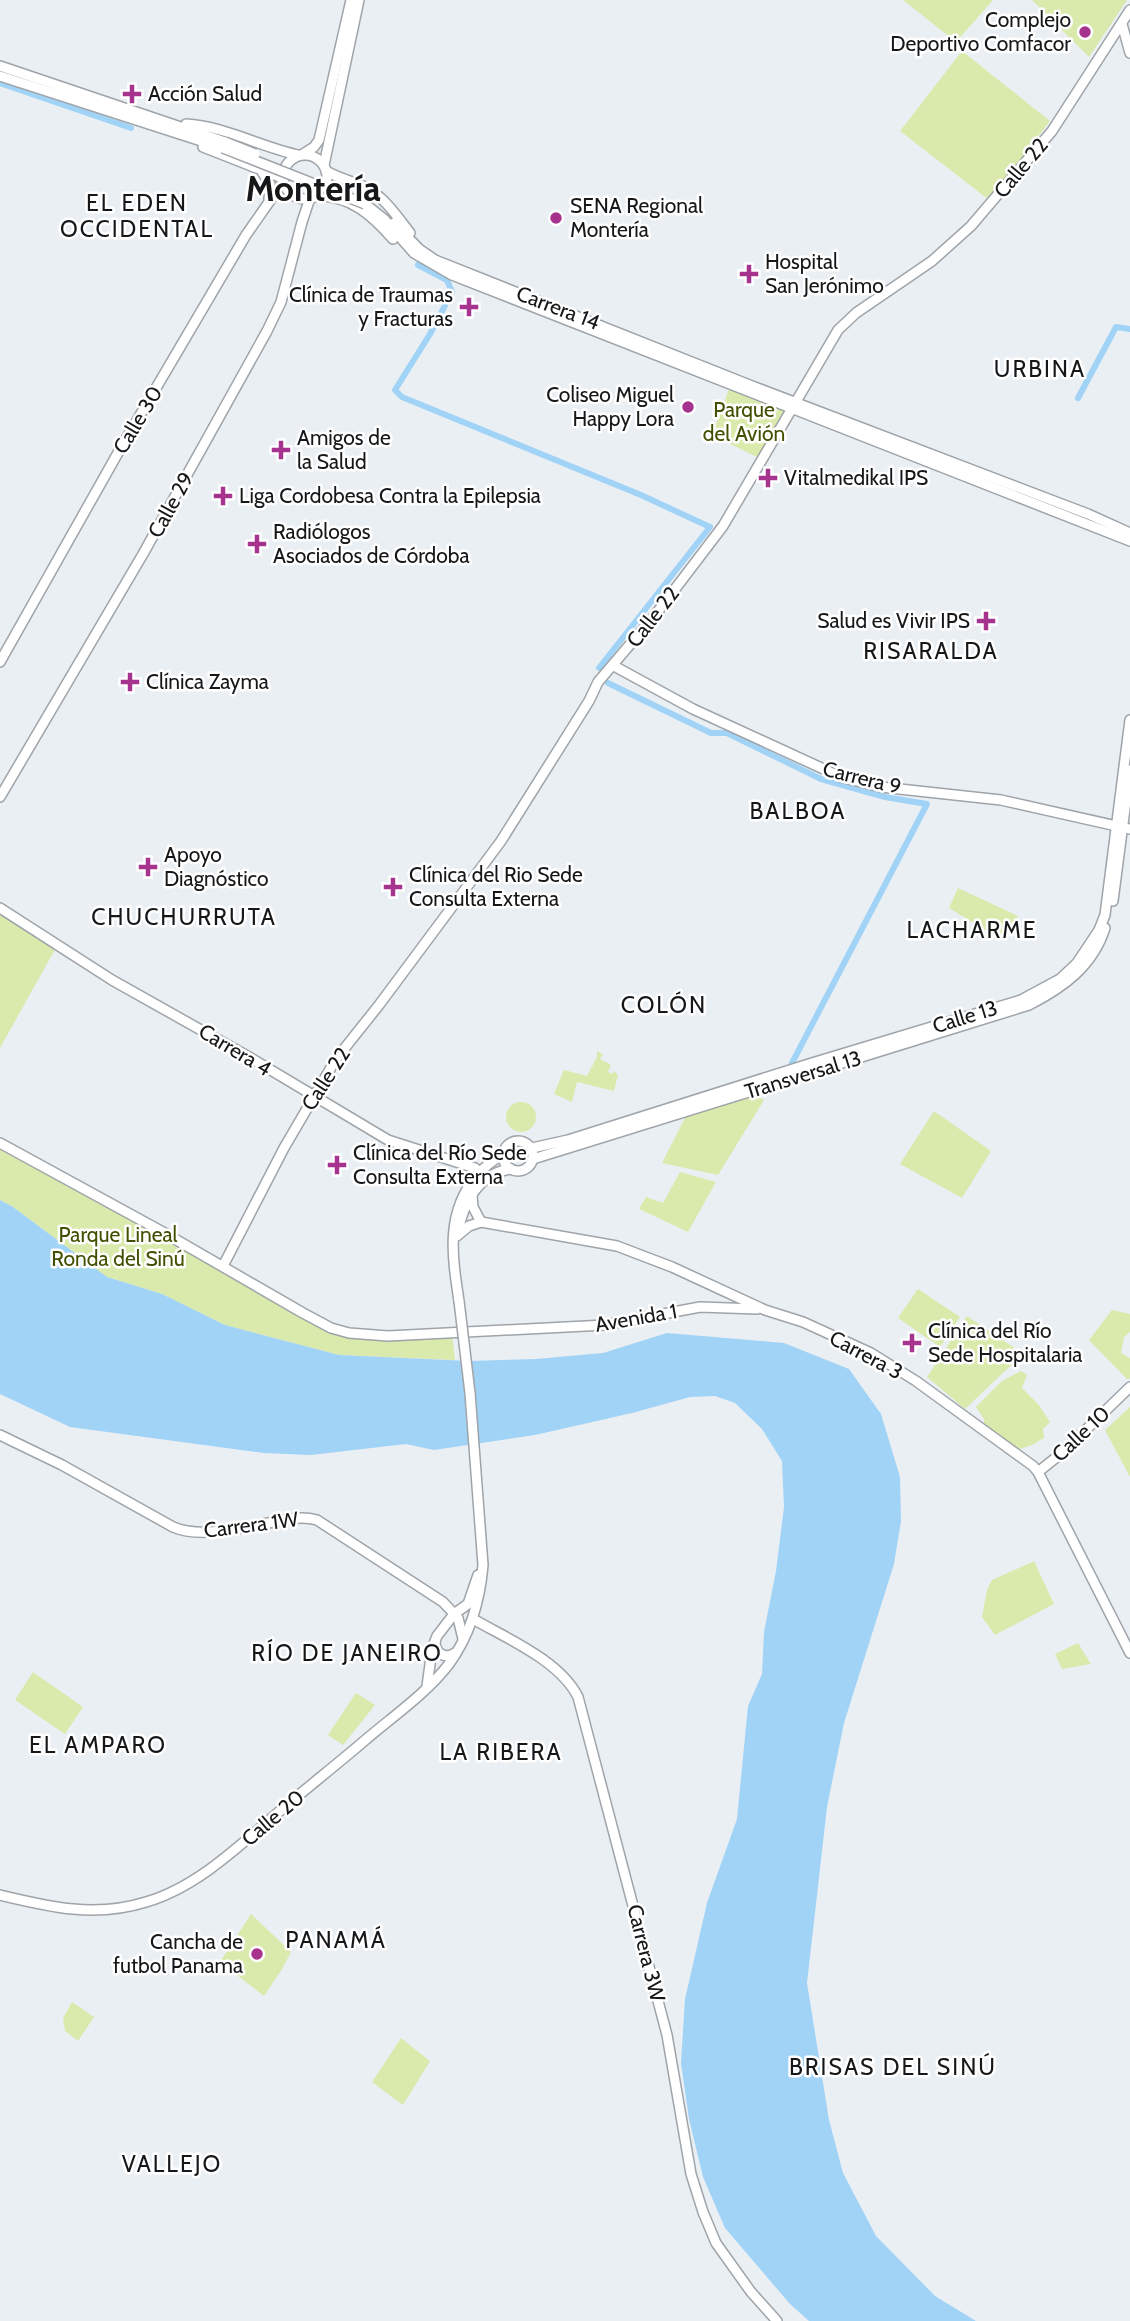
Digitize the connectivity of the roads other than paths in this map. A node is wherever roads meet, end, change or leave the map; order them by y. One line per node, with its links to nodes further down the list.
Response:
1 (351, 0): 11 (street)
2 (359, 0): 12 (street)
3 (1130, 10): 4 (street, Calle 22)
4 (1120, 30): 5 (street); 20 (street, Calle 22)
5 (1130, 53)
6 (0, 66): 8 (street, Carrera 14)
7 (0, 76): 9 (street, Carrera 14)
8 (173, 123): 10 (street, Carrera 14); 11 (street)
9 (161, 129): 10 (street, Carrera 14); 13 (street)
10 (224, 145): 17 (street, Carrera 14, bridge)
11 (301, 155): 12 (street); 14 (street)
12 (325, 168): 15 (street); 19 (street)
13 (260, 169): 14 (street); 16 (street)
14 (283, 180): 15 (street); 16 (street, Calle 30)
15 (313, 197): 18 (street); 27 (street, Calle 29)
16 (269, 201): 23 (street, Calle 30)
17 (366, 201): 18 (street, Carrera 14); 19 (street, Carrera 14)
18 (414, 253): 20 (street, Carrera 14)
19 (427, 255): 20 (street, Carrera 14)
20 (795, 406): 21 (street, Carrera 14); 22 (street, Carrera 14); 24 (street, Calle 22)
21 (1130, 533)
22 (1130, 541)
23 (0, 662)
24 (614, 666): 28 (street, Carrera 9); 31 (street, Calle 22)
25 (1130, 720): 28 (street, Calle 13)
26 (1130, 770): 28 (street, Calle 13)
27 (0, 797)
28 (1123, 828): 30 (street, Calle 13); 33 (street, Calle 13)
29 (0, 908): 31 (street, Carrera 4)
30 (1068, 981): 35 (street, Transversal 13)
31 (313, 1097): 37 (street, Carrera 4); 42 (street, Calle 22)
32 (0, 1143): 42 (street, Avenida 1)
33 (532, 1148): 34 (street); 35 (street)
34 (503, 1153): 36 (street); 37 (street)
35 (533, 1159): 36 (street)
36 (511, 1169): 38 (street)
37 (480, 1172): 41 (street)
38 (471, 1195): 39 (street); 40 (street)
39 (481, 1222): 40 (street); 43 (street, Carrera 3)
40 (457, 1236): 41 (street)
41 (454, 1264): 49 (street, Calle 20, bridge)
42 (223, 1266): 44 (street, Avenida 1)
43 (725, 1291): 44 (street); 45 (street, Carrera 3)
44 (722, 1308): 45 (street, Avenida 1)
45 (765, 1310): 48 (street, Carrera 3)
46 (1128, 1392): 48 (street, Calle 10)
47 (0, 1435): 50 (street, Carrera 1W)
48 (1038, 1472): 58 (street, Carrera 3)
49 (481, 1538): 51 (street, Calle 20); 53 (street, Calle 20)
50 (443, 1602): 51 (street); 52 (street, Carrera 1W); 54 (street)
51 (468, 1604): 52 (street)
52 (454, 1614): 54 (street); 56 (street)
53 (473, 1619): 56 (street, Calle 20); 61 (street, Carrera 3W)
54 (443, 1626): 55 (street)
55 (435, 1641): 57 (street); 59 (street)
56 (463, 1641): 57 (street, Calle 20)
57 (457, 1652): 59 (street, Calle 20)
58 (1130, 1653)
59 (427, 1686): 60 (street, Calle 20)
60 (0, 1895)
61 (777, 2321)

